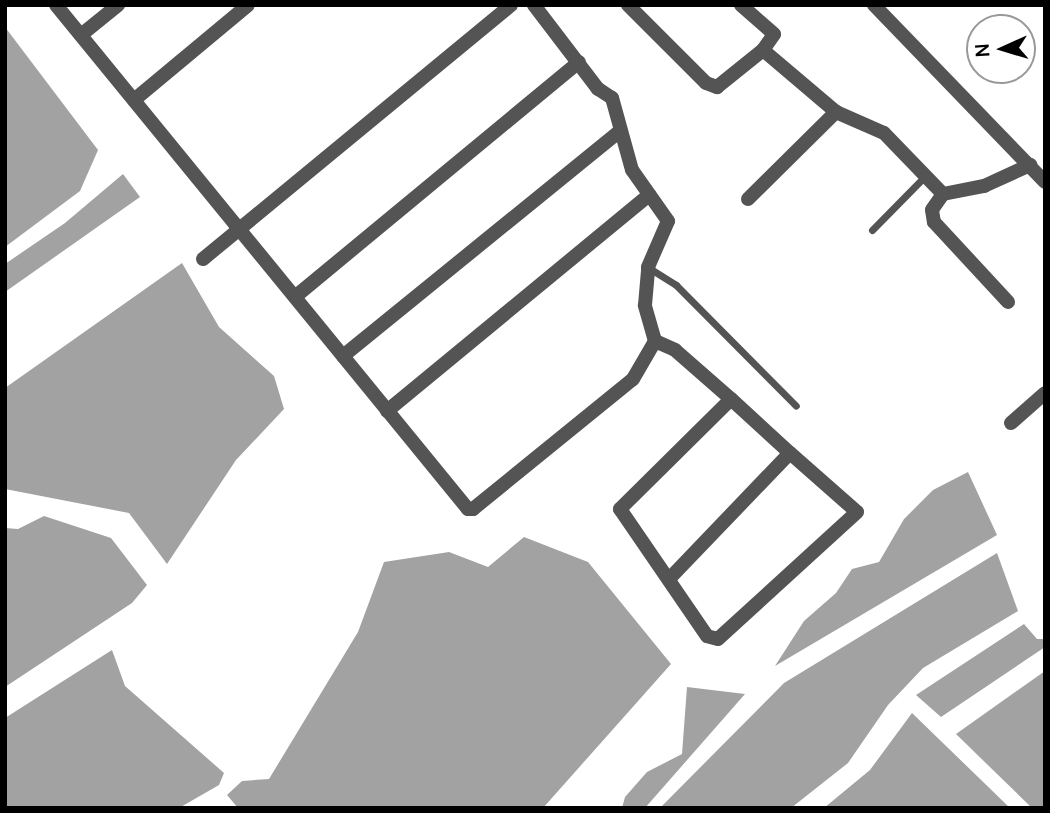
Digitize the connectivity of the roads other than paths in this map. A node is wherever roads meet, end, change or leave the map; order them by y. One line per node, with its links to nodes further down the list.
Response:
1 (56, 5): 9 (street)
2 (117, 5): 9 (street)
3 (248, 5): 12 (street)
4 (511, 5): 21 (street)
5 (534, 5): 11 (street)
6 (628, 5): 10 (street)
7 (741, 5): 10 (street)
8 (874, 5): 15 (street)
9 (81, 35): 12 (street)
10 (763, 50): 13 (street)
11 (579, 62): 14 (street); 25 (street)
12 (134, 100): 21 (street)
13 (836, 112): 16 (street); 20 (street)
14 (620, 131): 19 (street); 28 (street)
15 (1030, 166): 17 (street); 18 (street)
16 (924, 177): 18 (street); 22 (lane)
17 (1045, 183)
18 (943, 194): 26 (street)
19 (649, 195): 24 (street); 32 (street)
20 (748, 199)
21 (240, 229): 23 (street); 25 (street)
22 (872, 230)
23 (203, 258)
24 (648, 267): 27 (street); 31 (lane)
25 (296, 296): 28 (street)
26 (1008, 302)
27 (654, 341): 30 (street); 32 (street)
28 (343, 356): 32 (street)
29 (1045, 393): 33 (street)
30 (731, 399): 34 (street); 35 (street)
31 (796, 407)
32 (387, 411)
33 (1011, 423)
34 (790, 453): 35 (street); 35 (street)
35 (670, 578)

